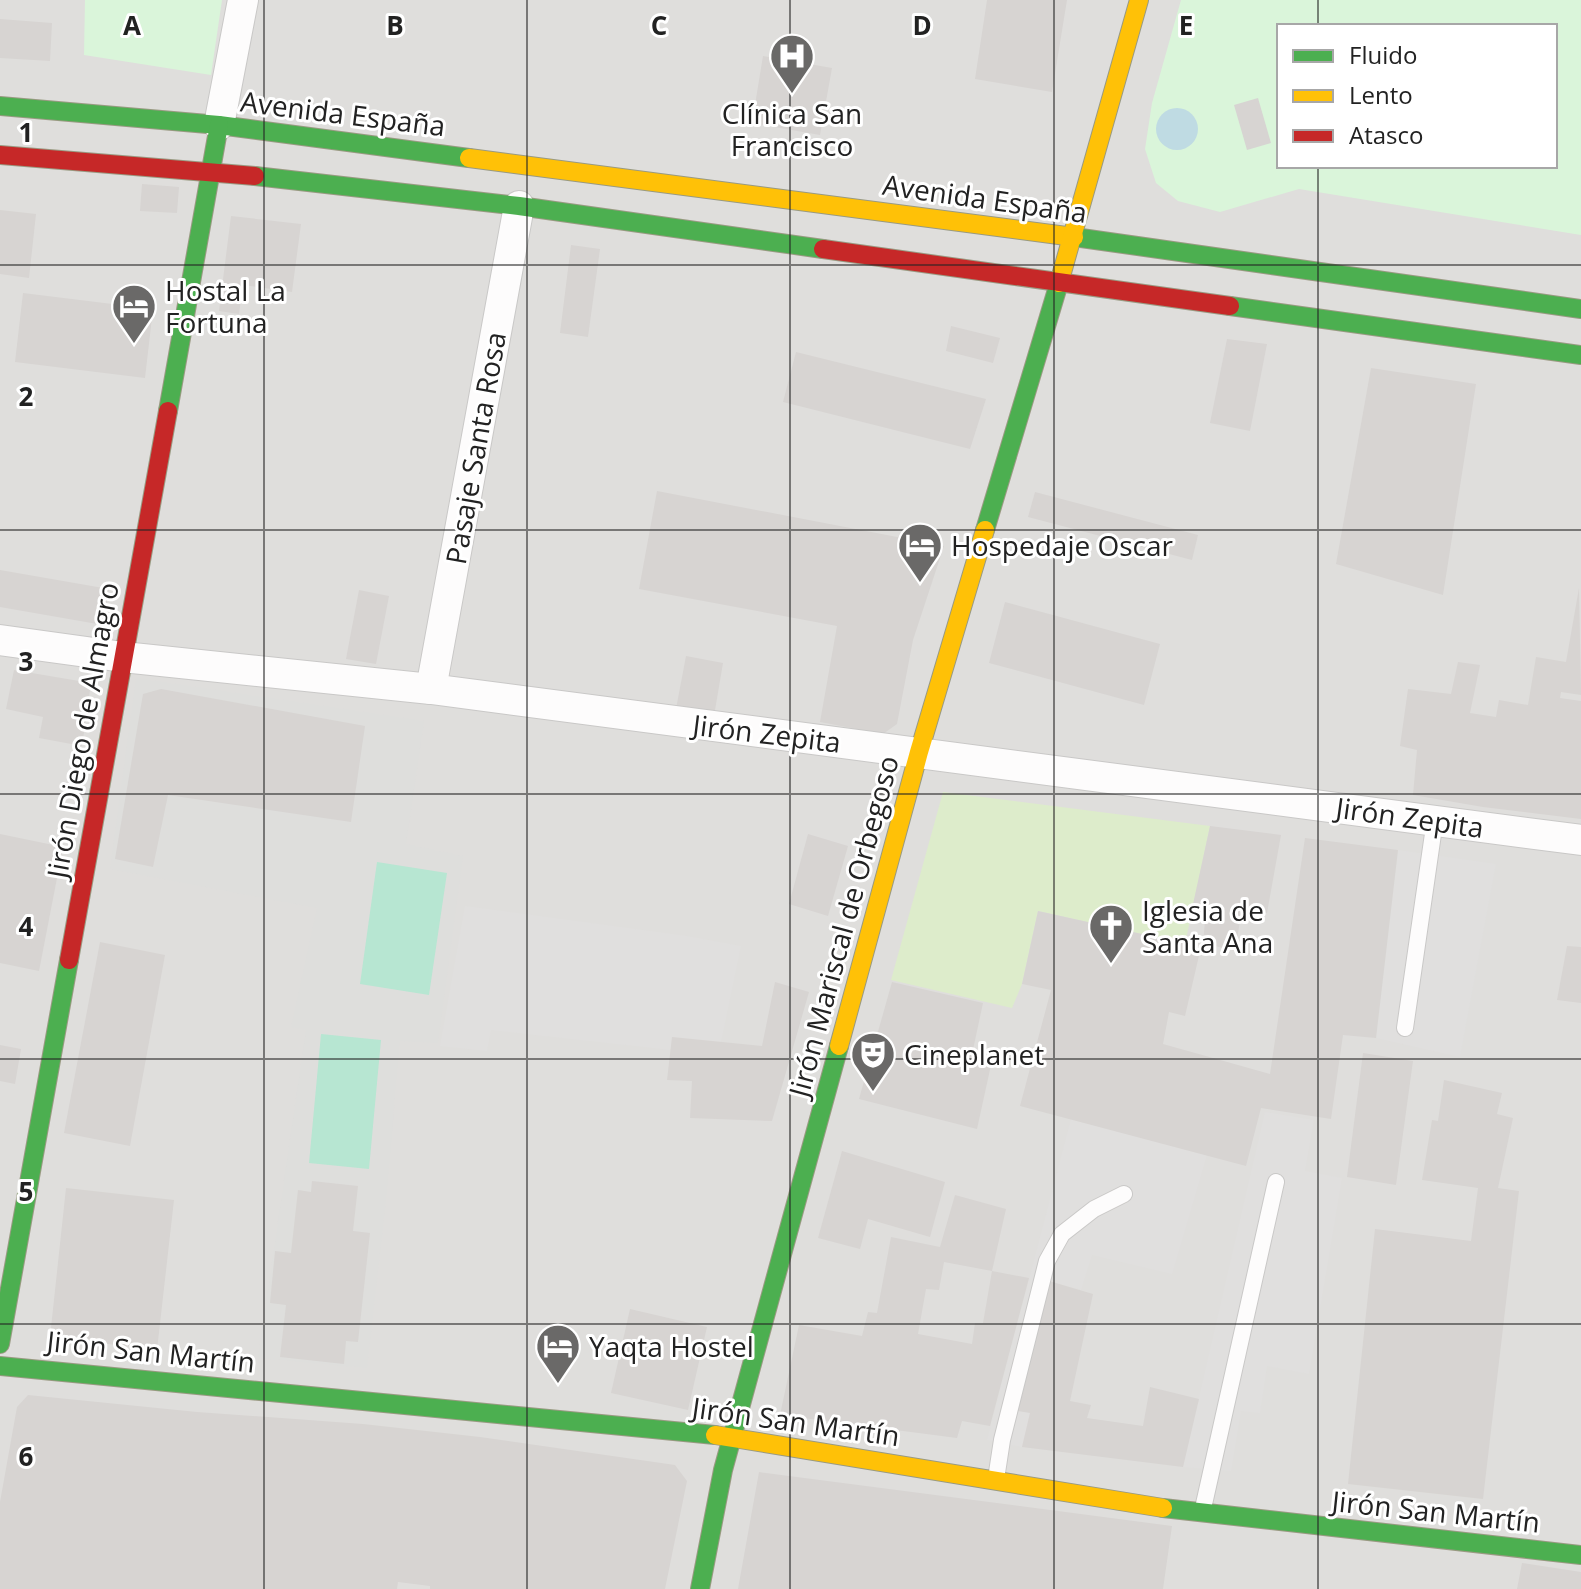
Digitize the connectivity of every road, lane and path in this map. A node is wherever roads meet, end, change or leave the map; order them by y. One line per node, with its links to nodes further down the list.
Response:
1 (243, 0): 4 (street)
2 (1139, 0): 8 (main road, Jirón Mariscal de Orbegoso)
3 (0, 106): 4 (main road, Avenida España)
4 (219, 125): 6 (main road, Jirón Diego de Almagro); 8 (main road, Avenida España)
5 (0, 155): 6 (main road)
6 (211, 171): 7 (main road); 13 (main road, Jirón Diego de Almagro)
7 (519, 206): 9 (main road); 14 (street, Pasaje Santa Rosa)
8 (1072, 237): 9 (main road, Jirón Mariscal de Orbegoso); 10 (main road, Avenida España)
9 (1059, 283): 11 (main road); 15 (main road, Jirón Mariscal de Orbegoso)
10 (1581, 309)
11 (1581, 355)
12 (0, 640): 13 (street, Jirón Zepita)
13 (123, 657): 14 (street, Jirón Zepita); 21 (main road, Jirón Diego de Almagro)
14 (431, 689): 15 (street, Jirón Zepita)
15 (919, 752): 16 (street, Jirón Zepita); 23 (main road, Jirón Mariscal de Orbegoso)
16 (1435, 820): 17 (street, Jirón Zepita); 18 (lane)
17 (1581, 840)
18 (1405, 1028)
19 (1276, 1182): 25 (lane)
20 (1124, 1194): 24 (lane)
21 (0, 1344)
22 (0, 1366): 23 (main road, Jirón San Martín)
23 (732, 1437): 24 (main road, Jirón San Martín); 27 (main road, Jirón Mariscal de Orbegoso)
24 (996, 1481): 25 (main road, Jirón San Martín)
25 (1202, 1514): 26 (main road, Jirón San Martín)
26 (1581, 1555)
27 (700, 1589)

